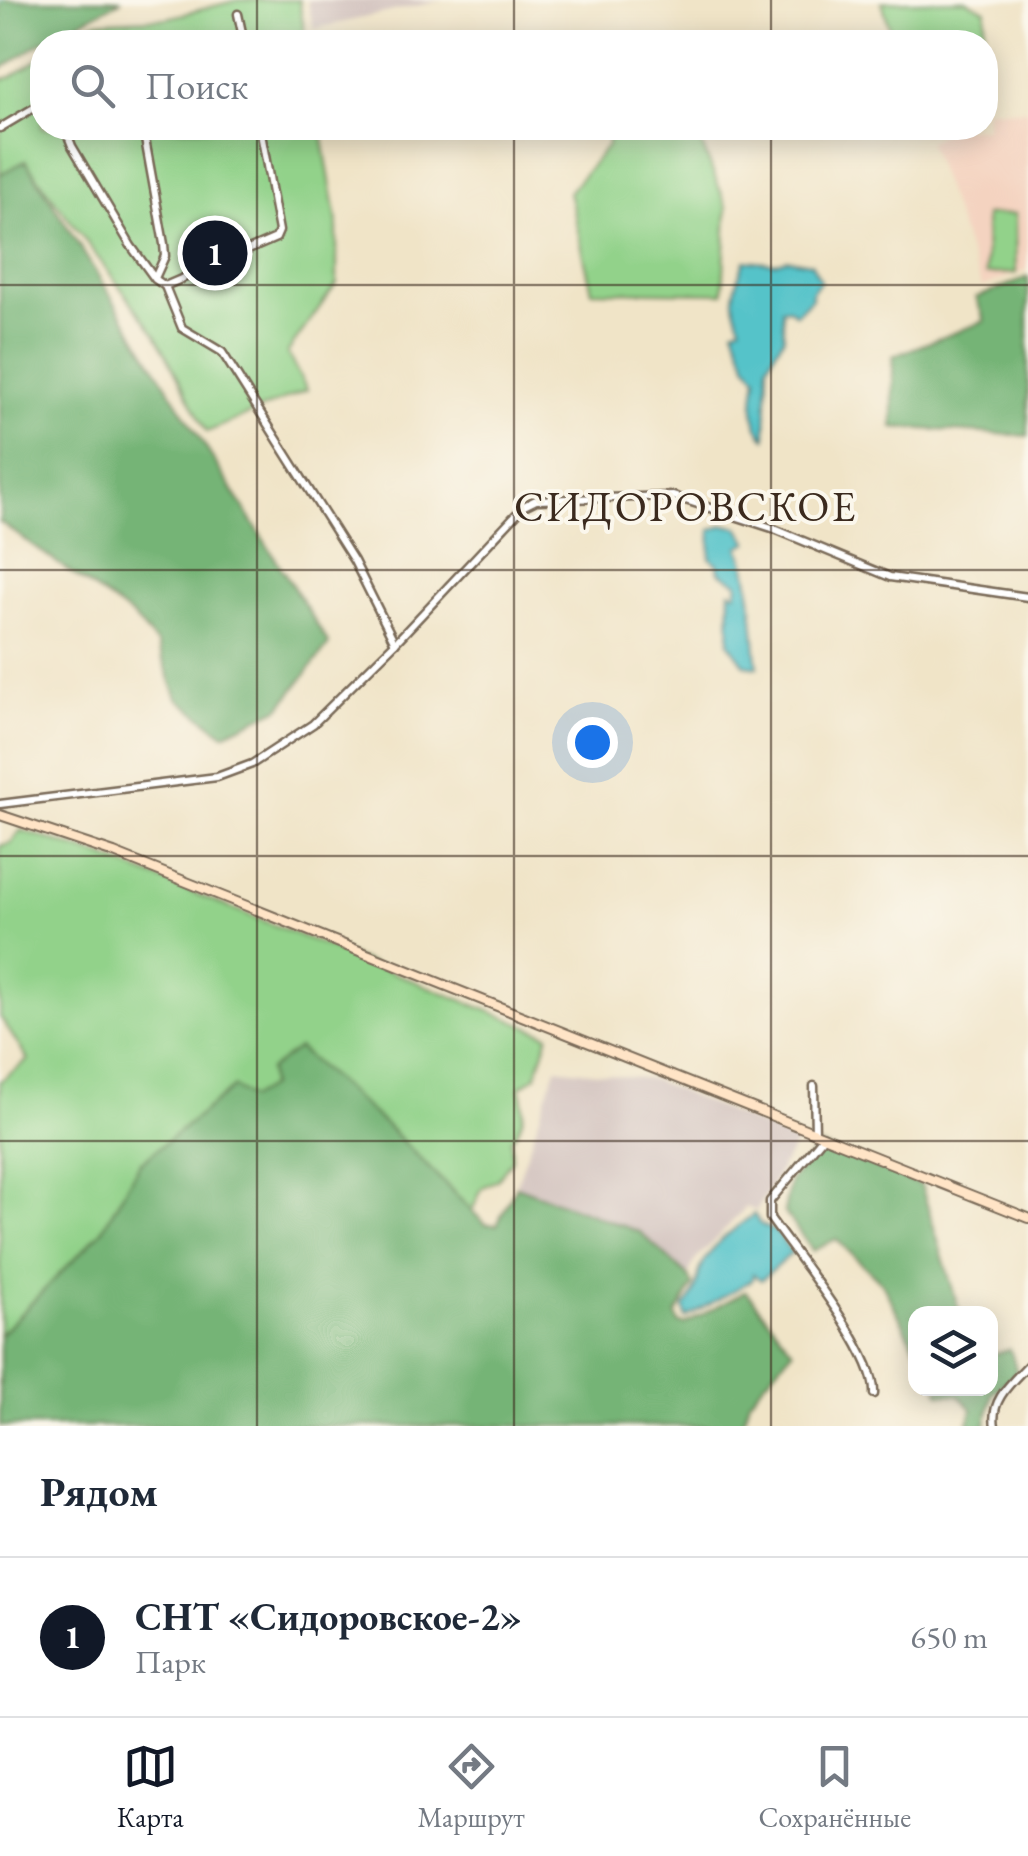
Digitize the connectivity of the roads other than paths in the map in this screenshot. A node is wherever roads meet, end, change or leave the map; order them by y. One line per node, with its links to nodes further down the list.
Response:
1 (238, 14): 2 (street)
2 (241, 30)
3 (30, 110): 4 (street)
4 (0, 128)
5 (70, 140): 8 (street)
6 (146, 140): 8 (street)
7 (262, 140): 9 (street)
8 (154, 279): 9 (street)
9 (165, 286): 11 (street)
10 (1028, 597): 11 (street)
11 (395, 643): 12 (street)
12 (0, 804)
13 (0, 816): 15 (street)
14 (814, 1086): 15 (street)
15 (820, 1135): 16 (street); 18 (street)
16 (1028, 1218)
17 (1026, 1370): 19 (street)
18 (874, 1394)
19 (995, 1426)

